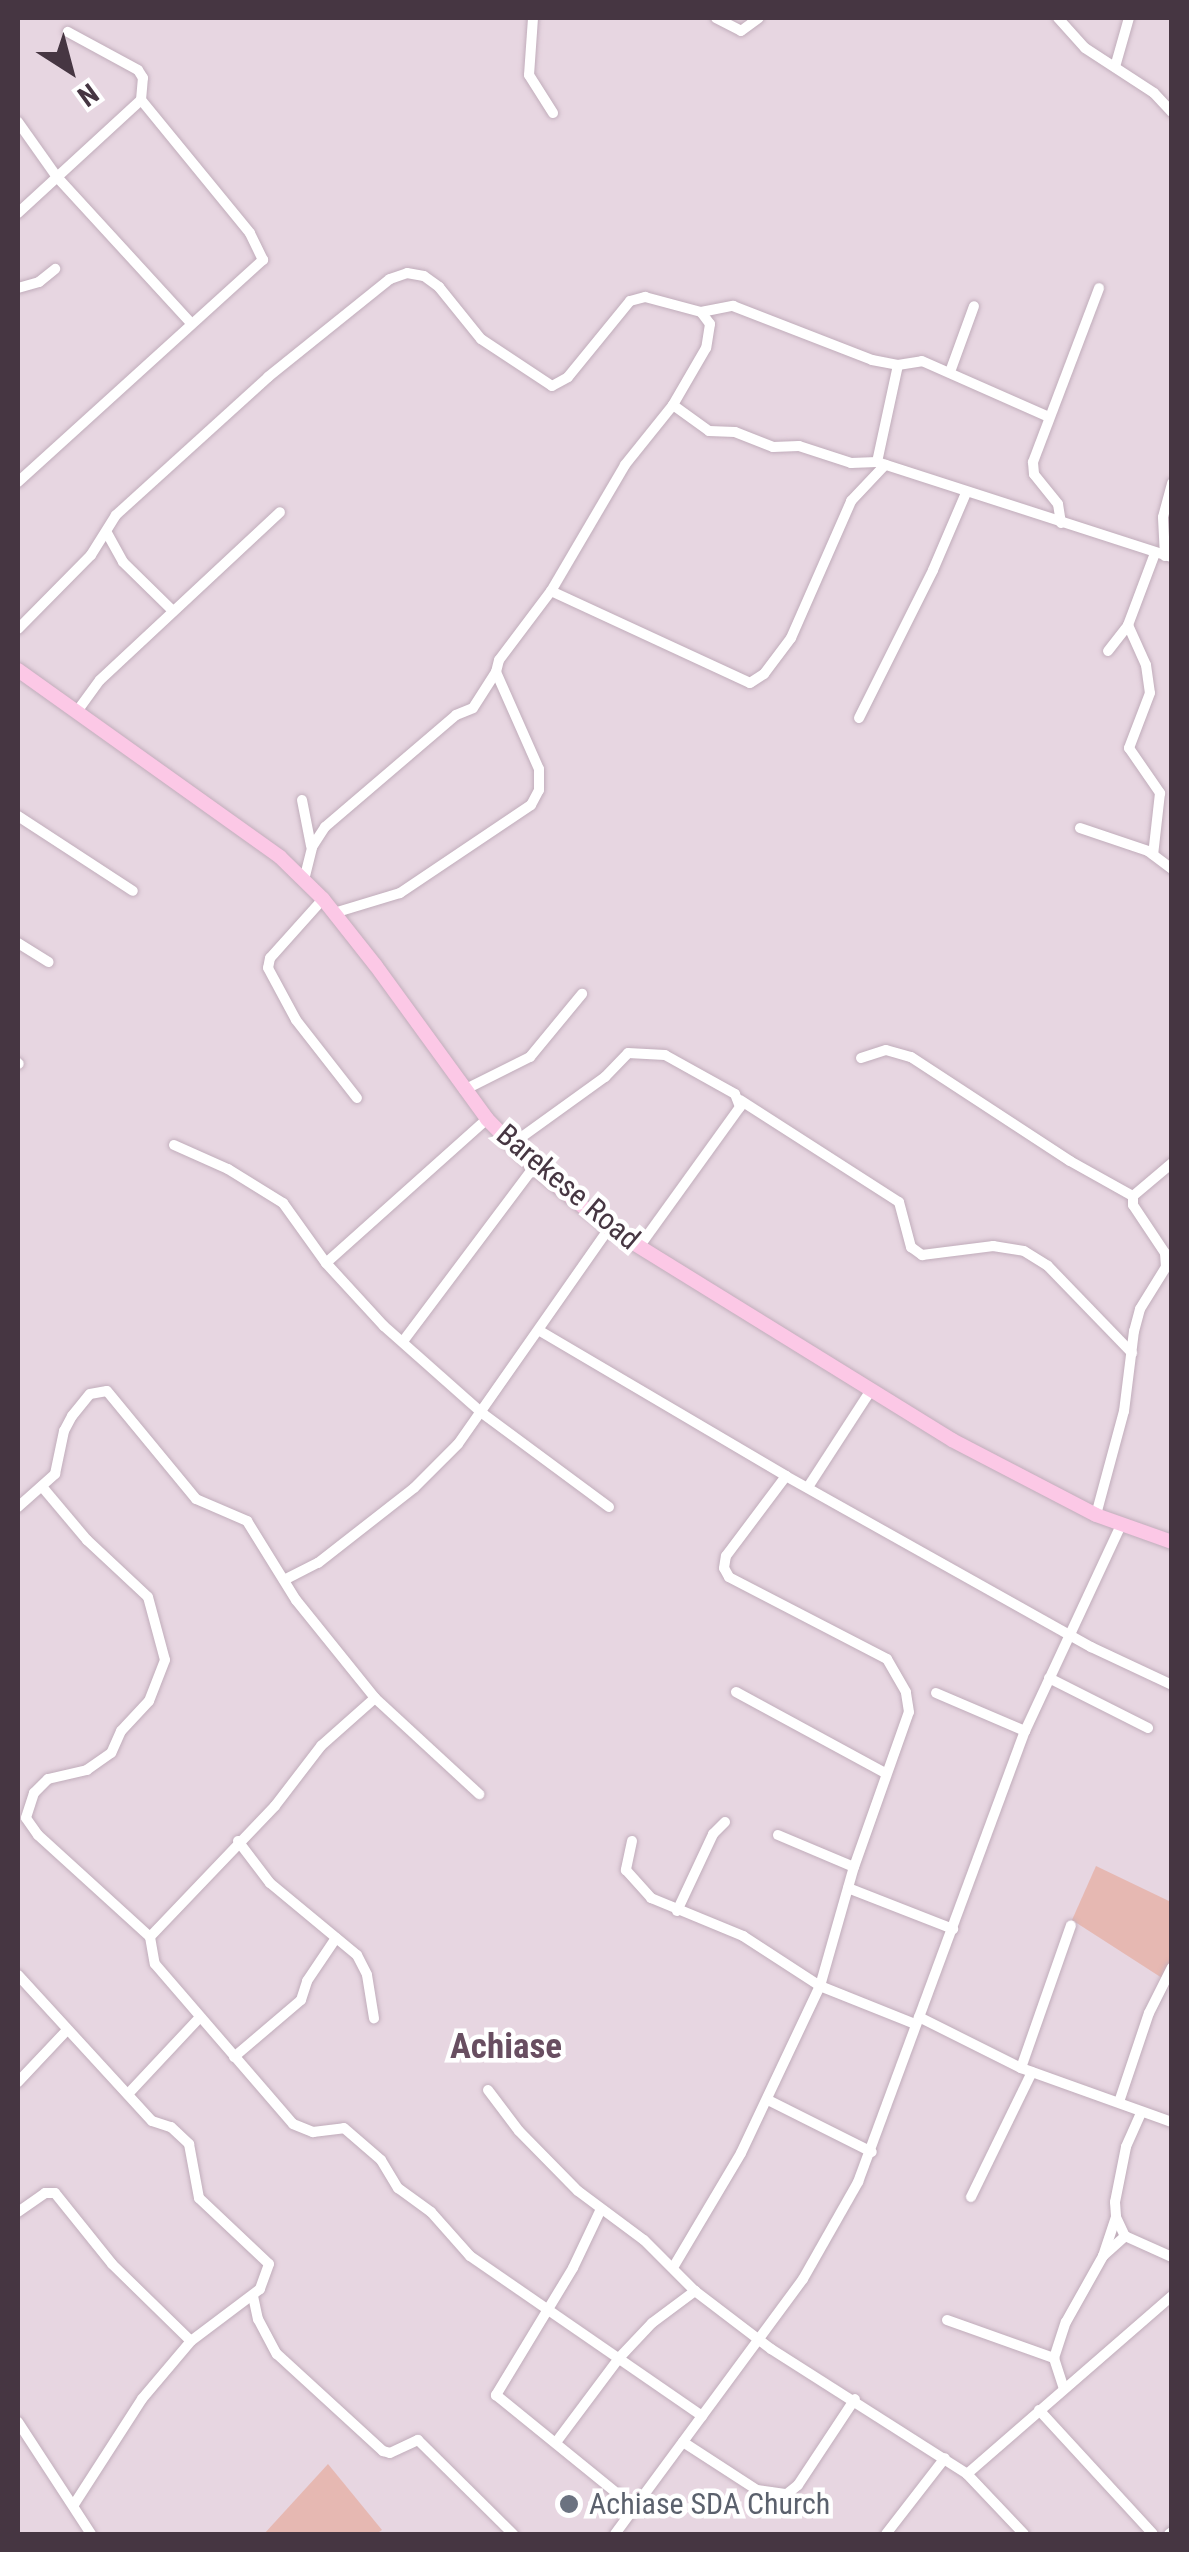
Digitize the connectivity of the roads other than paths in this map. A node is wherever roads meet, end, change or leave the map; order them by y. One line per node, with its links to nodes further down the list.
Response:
1 (533, 18): 10 (street)
2 (716, 18): 3 (street)
3 (758, 18)
4 (1058, 18): 7 (street)
5 (1129, 18): 7 (street)
6 (68, 32): 8 (street)
7 (1116, 67): 9 (street)
8 (141, 100): 12 (street); 19 (street)
9 (1172, 112)
10 (553, 114)
11 (18, 122): 12 (street)
12 (57, 177): 13 (street); 19 (street)
13 (18, 213)
14 (55, 269): 15 (street)
15 (18, 288)
16 (1100, 288): 23 (street)
17 (974, 306): 21 (street)
18 (700, 312): 20 (street); 22 (street); 31 (street)
19 (191, 323): 26 (street)
20 (898, 365): 21 (street); 25 (street)
21 (950, 372): 23 (street)
22 (673, 405): 25 (street); 33 (street)
23 (1049, 417): 30 (street)
24 (18, 463): 26 (street)
25 (881, 464): 28 (street); 33 (street)
26 (22, 477)
27 (1172, 484): 32 (street)
28 (966, 493): 30 (street); 41 (street)
29 (280, 512): 34 (street)
30 (1060, 523): 32 (street)
31 (107, 533): 34 (street); 36 (street)
32 (1164, 555): 35 (street)
33 (551, 592): 39 (street)
34 (173, 610): 40 (street)
35 (1128, 626): 37 (street); 46 (street)
36 (18, 628)
37 (1108, 650)
38 (18, 670): 40 (main road, Barekese Road)
39 (496, 672): 45 (street); 51 (street)
40 (78, 710): 48 (main road, Barekese Road)
41 (859, 718)
42 (302, 800): 45 (street)
43 (18, 816): 49 (street)
44 (1080, 828): 46 (street)
45 (312, 847): 48 (street)
46 (1153, 855): 47 (street)
47 (1172, 869)
48 (304, 880): 50 (main road, Barekese Road)
49 (133, 891)
50 (323, 899): 51 (main road, Barekese Road); 57 (street)
51 (334, 913): 56 (main road, Barekese Road)
52 (18, 943): 53 (street)
53 (49, 962)
54 (582, 994): 56 (street)
55 (861, 1058): 64 (street)
56 (464, 1090): 59 (main road, Barekese Road)
57 (357, 1098)
58 (740, 1100): 60 (street); 66 (street); 70 (street)
59 (487, 1119): 60 (main road, Barekese Road); 67 (street)
60 (512, 1144): 63 (main road, Barekese Road)
61 (174, 1145): 67 (street)
62 (1172, 1163): 64 (street)
63 (534, 1167): 65 (main road, Barekese Road); 69 (street)
64 (1133, 1196): 70 (street)
65 (609, 1228): 66 (main road, Barekese Road); 68 (street)
66 (639, 1248): 71 (main road, Barekese Road)
67 (326, 1263): 69 (street)
68 (540, 1331): 72 (street); 73 (street)
69 (404, 1340): 72 (street)
70 (1132, 1353): 78 (street)
71 (871, 1390): 74 (street); 78 (main road, Barekese Road)
72 (482, 1413): 77 (street); 81 (street)
73 (786, 1476): 74 (street); 90 (street)
74 (808, 1487): 82 (street)
75 (44, 1488): 76 (street); 81 (street); 101 (street)
76 (18, 1507)
77 (609, 1507)
78 (1096, 1515): 79 (main road, Barekese Road)
79 (1120, 1526): 80 (main road, Barekese Road); 82 (street)
80 (1172, 1542)
81 (286, 1579): 87 (street)
82 (1069, 1632): 83 (street); 84 (street)
83 (1049, 1678): 88 (street); 89 (street)
84 (1172, 1685)
85 (736, 1692): 90 (street)
86 (936, 1693): 89 (street)
87 (375, 1698): 91 (street); 94 (street)
88 (1148, 1728)
89 (1025, 1731): 100 (street)
90 (885, 1772): 96 (street)
91 (479, 1794)
92 (724, 1822): 98 (street)
93 (778, 1836): 96 (street)
94 (238, 1841): 101 (street); 102 (street)
95 (632, 1841): 98 (street)
96 (854, 1866): 97 (street)
97 (848, 1888): 100 (street); 105 (street)
98 (677, 1911): 105 (street)
99 (1071, 1924): 111 (street)
100 (953, 1929): 108 (street)
101 (150, 1937): 106 (street)
102 (336, 1938): 107 (street); 110 (street)
103 (1172, 1967): 116 (street)
104 (18, 1974): 109 (street)
105 (820, 1986): 108 (street); 115 (street)
106 (199, 2018): 110 (street); 114 (street)
107 (374, 2018)
108 (917, 2021): 111 (street); 119 (street)
109 (66, 2031): 112 (street); 114 (street)
110 (234, 2058): 132 (street)
111 (1027, 2070): 116 (street); 120 (street)
112 (18, 2082)
113 (488, 2090): 122 (street)
114 (128, 2094): 130 (street)
115 (768, 2100): 119 (street); 128 (street)
116 (1118, 2102): 117 (street)
117 (1142, 2113): 118 (street); 124 (street)
118 (1172, 2122)
119 (872, 2152): 134 (street)
120 (971, 2196)
121 (23, 2200): 123 (street); 135 (street)
122 (601, 2209): 128 (street); 132 (street)
123 (18, 2212)
124 (1116, 2217): 125 (street); 126 (street)
125 (1125, 2236): 126 (street); 127 (street)
126 (1104, 2256): 137 (street)
127 (1172, 2258)
128 (674, 2266): 129 (street)
129 (695, 2292): 134 (street); 136 (street)
130 (253, 2296): 135 (street); 150 (street)
131 (1172, 2296): 138 (street)
132 (548, 2309): 136 (street); 143 (street)
133 (946, 2320): 137 (street)
134 (758, 2339): 139 (street); 141 (street)
135 (191, 2341): 147 (street)
136 (619, 2358): 141 (street); 143 (street)
137 (1054, 2358): 138 (street)
138 (1064, 2388): 140 (street)
139 (855, 2400): 144 (street); 145 (street)
140 (1039, 2410): 146 (street); 154 (street)
141 (702, 2416): 144 (street)
142 (18, 2422): 147 (street)
143 (558, 2441): 148 (street)
144 (683, 2442): 148 (street)
145 (945, 2458): 146 (street); 152 (street)
146 (967, 2474): 153 (street)
147 (73, 2506): 149 (street)
148 (635, 2508): 151 (street)
149 (91, 2534)
150 (513, 2534)
151 (615, 2534)
152 (886, 2534)
153 (1024, 2534)
154 (1153, 2534)

